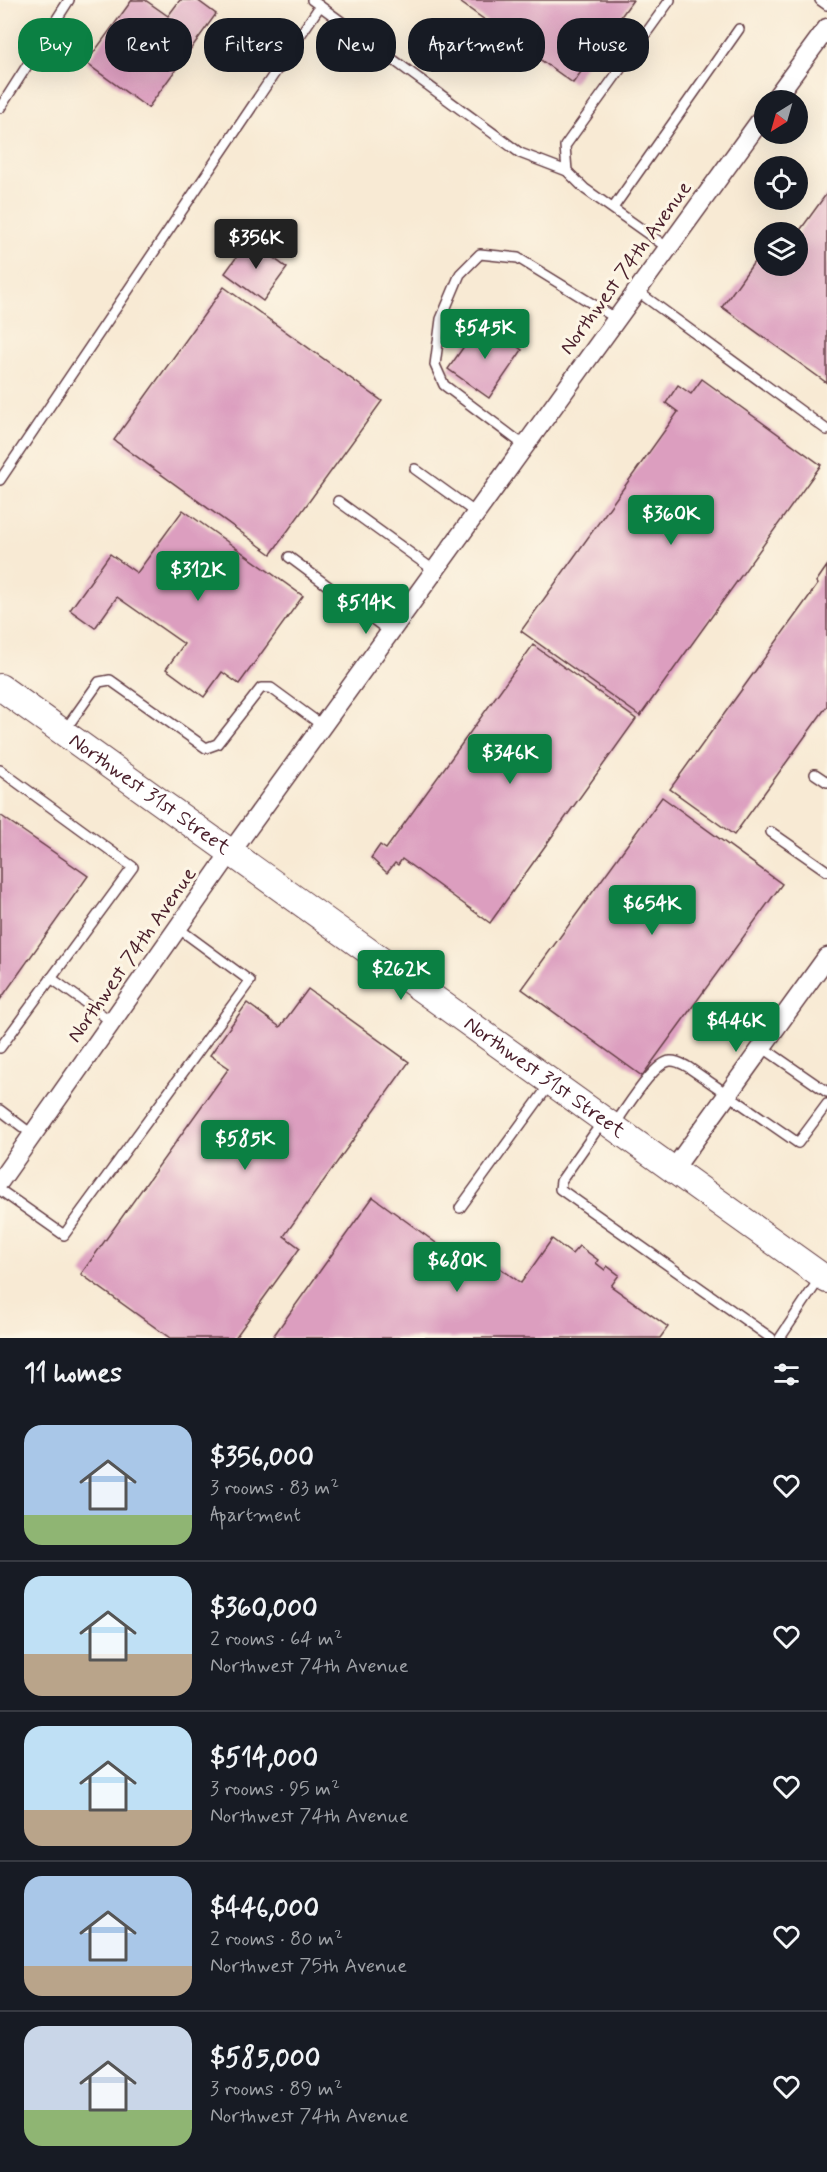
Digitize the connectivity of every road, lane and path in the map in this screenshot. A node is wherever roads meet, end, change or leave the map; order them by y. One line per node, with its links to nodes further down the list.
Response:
1 (69, 0): 10 (lane)
2 (312, 0): 6 (lane)
3 (670, 0): 12 (lane)
4 (820, 0): 5 (lane)
5 (827, 5)
6 (321, 6): 12 (lane); 20 (lane)
7 (827, 28): 9 (street)
8 (739, 29): 13 (lane)
9 (781, 90)
10 (0, 108)
11 (754, 129): 14 (street, Northwest 74th Avenue)
12 (567, 171): 13 (lane)
13 (613, 208): 14 (lane)
14 (668, 248): 15 (street, Northwest 74th Avenue)
15 (637, 291): 16 (street, Northwest 74th Avenue); 17 (lane)
16 (618, 319): 18 (street, Northwest 74th Avenue); 18 (lane)
17 (827, 430)
18 (525, 446): 22 (street, Northwest 74th Avenue)
19 (415, 469): 22 (lane)
20 (0, 480)
21 (338, 501): 24 (lane)
22 (476, 513): 24 (street, Northwest 74th Avenue)
23 (289, 556): 25 (lane)
24 (435, 571): 25 (street, Northwest 74th Avenue)
25 (390, 632): 27 (street, Northwest 74th Avenue)
26 (0, 687): 28 (street, Northwest 31st Street)
27 (323, 726): 28 (lane); 33 (street, Northwest 74th Avenue)
28 (63, 732): 33 (street, Northwest 31st Street)
29 (0, 770): 37 (lane)
30 (815, 774): 31 (lane)
31 (827, 782)
32 (771, 832): 34 (lane)
33 (231, 852): 35 (street, Northwest 74th Avenue); 41 (street, Northwest 31st Street)
34 (827, 871)
35 (178, 928): 38 (street, Northwest 74th Avenue); 50 (lane)
36 (827, 957): 39 (street)
37 (51, 978): 38 (lane); 40 (lane)
38 (112, 1022): 47 (street, Northwest 74th Avenue)
39 (762, 1047): 42 (lane); 43 (street)
40 (0, 1048)
41 (552, 1083): 46 (street, Northwest 31st Street); 51 (lane)
42 (827, 1092)
43 (728, 1095): 44 (lane); 46 (lane); 48 (street)
44 (827, 1104)
45 (0, 1110): 47 (lane)
46 (608, 1124): 48 (street, Northwest 31st Street); 53 (lane)
47 (33, 1135): 49 (street, Northwest 74th Avenue)
48 (674, 1170): 52 (street, Northwest 31st Street)
49 (0, 1181)
50 (0, 1190)
51 (460, 1208)
52 (824, 1278): 54 (lane)
53 (771, 1338)
54 (780, 1338)

